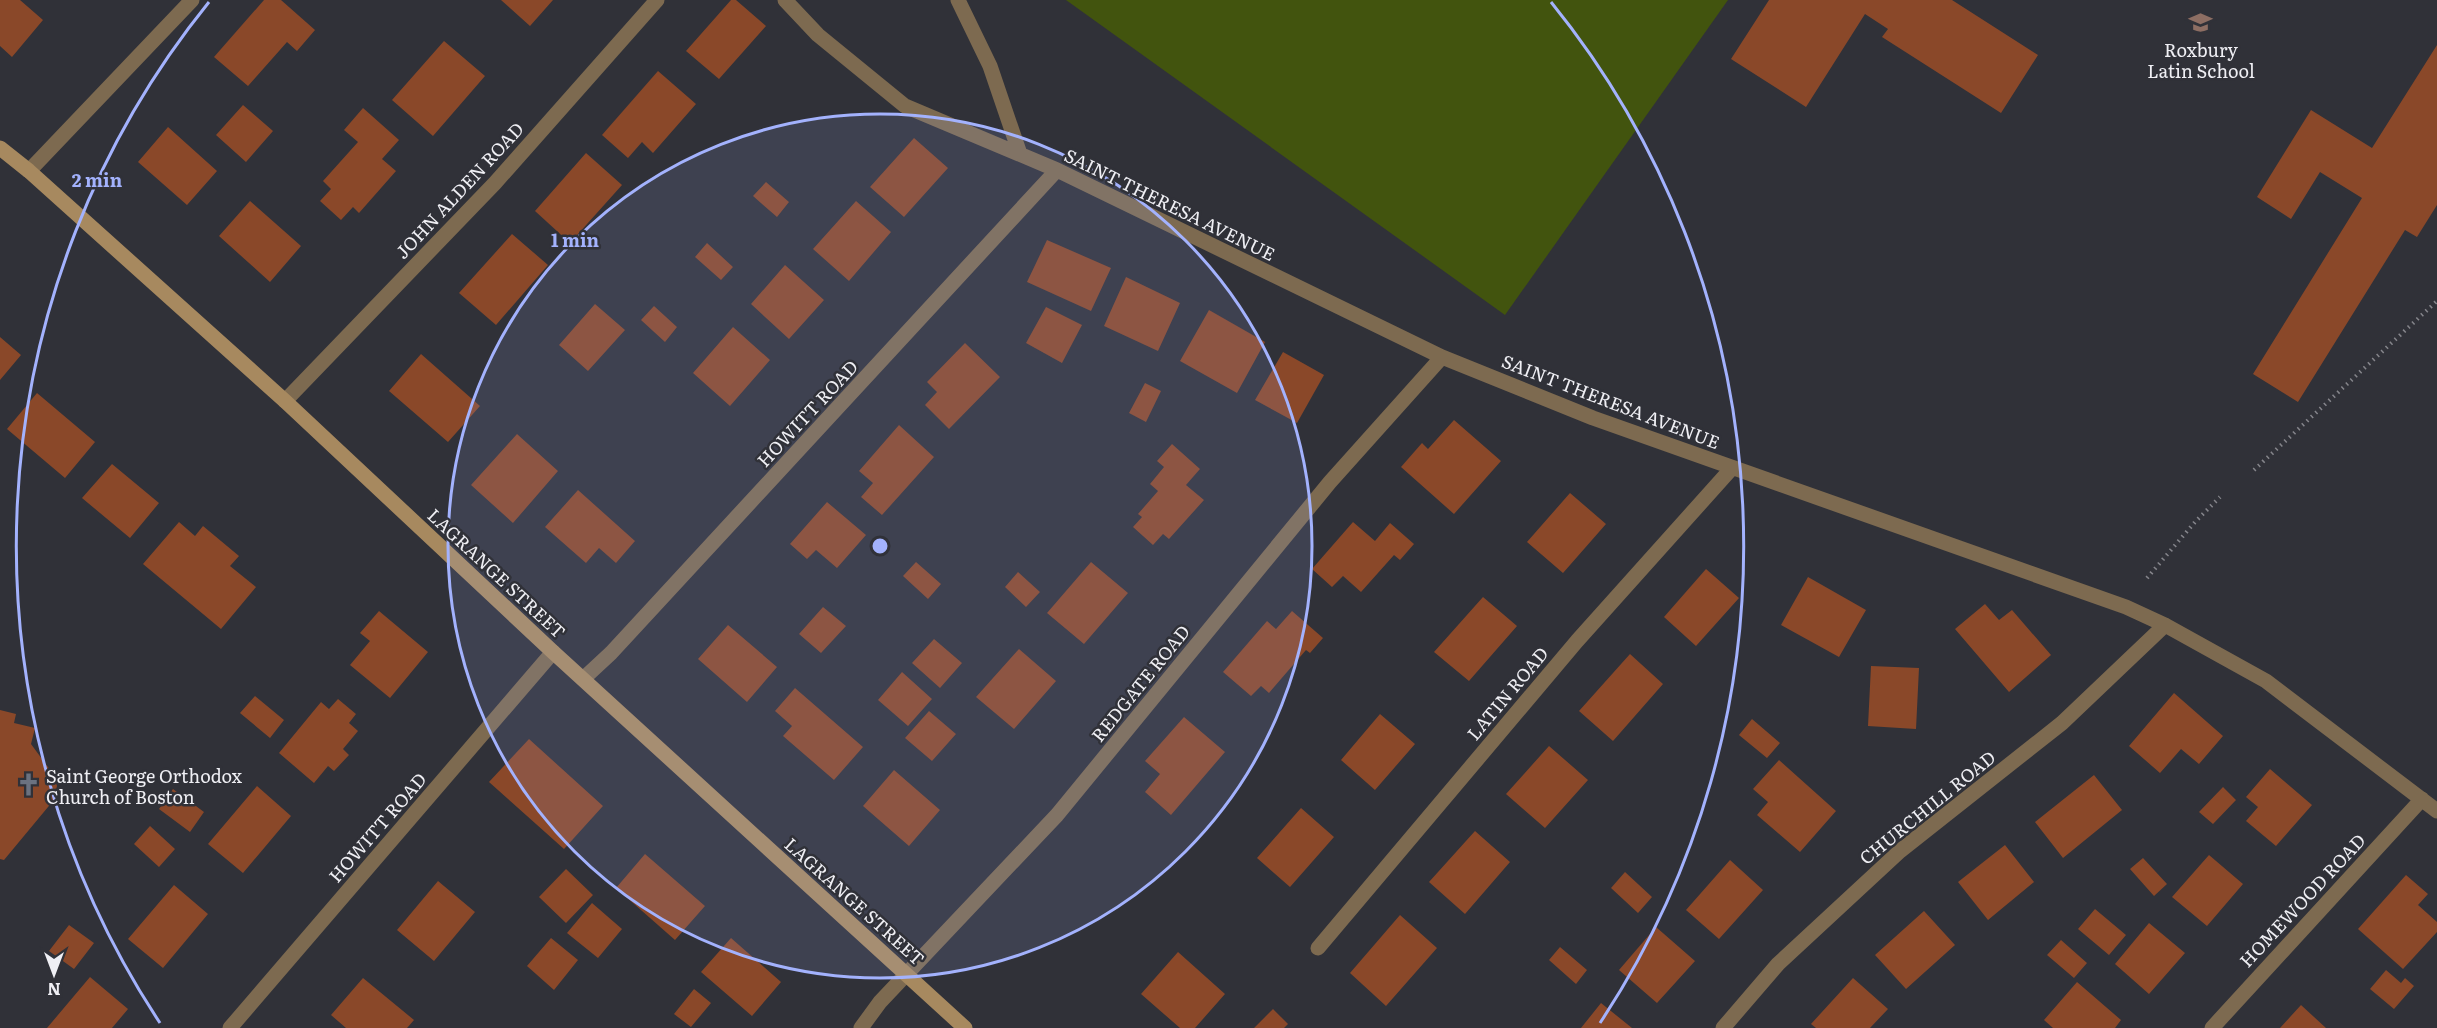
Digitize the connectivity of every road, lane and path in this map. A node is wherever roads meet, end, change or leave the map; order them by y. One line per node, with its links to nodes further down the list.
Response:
1 (192, 0): 8 (street)
2 (657, 0): 11 (street, JOHN ALDEN ROAD)
3 (785, 0): 6 (street, SAINT THERESA AVENUE)
4 (958, 0): 6 (street)
5 (0, 148): 8 (main road, LAGRANGE STREET)
6 (1020, 154): 7 (street, SAINT THERESA AVENUE)
7 (1057, 170): 10 (street, SAINT THERESA AVENUE); 18 (street, HOWITT ROAD)
8 (29, 171): 11 (main road, LAGRANGE STREET)
9 (2437, 301): 13 (path)
10 (1442, 357): 12 (street, SAINT THERESA AVENUE); 22 (street, REDGATE ROAD)
11 (285, 401): 17 (main road, LAGRANGE STREET)
12 (1732, 468): 16 (street, SAINT THERESA AVENUE); 21 (street, LATIN ROAD)
13 (2254, 470)
14 (2220, 497): 15 (path)
15 (2147, 578)
16 (2165, 625): 19 (street, SAINT THERESA AVENUE); 26 (street, CHURCHILL ROAD)
17 (553, 651): 18 (main road, LAGRANGE STREET); 23 (street, HOWITT ROAD)
18 (583, 679): 22 (main road, LAGRANGE STREET)
19 (2422, 799): 20 (street, SAINT THERESA AVENUE); 27 (street, HOMEWOOD ROAD)
20 (2437, 811)
21 (1318, 948)
22 (907, 975): 24 (street, REDGATE ROAD); 25 (main road, LAGRANGE STREET)
23 (230, 1028)
24 (861, 1028)
25 (965, 1028)
26 (1723, 1028)
27 (2212, 1028)

